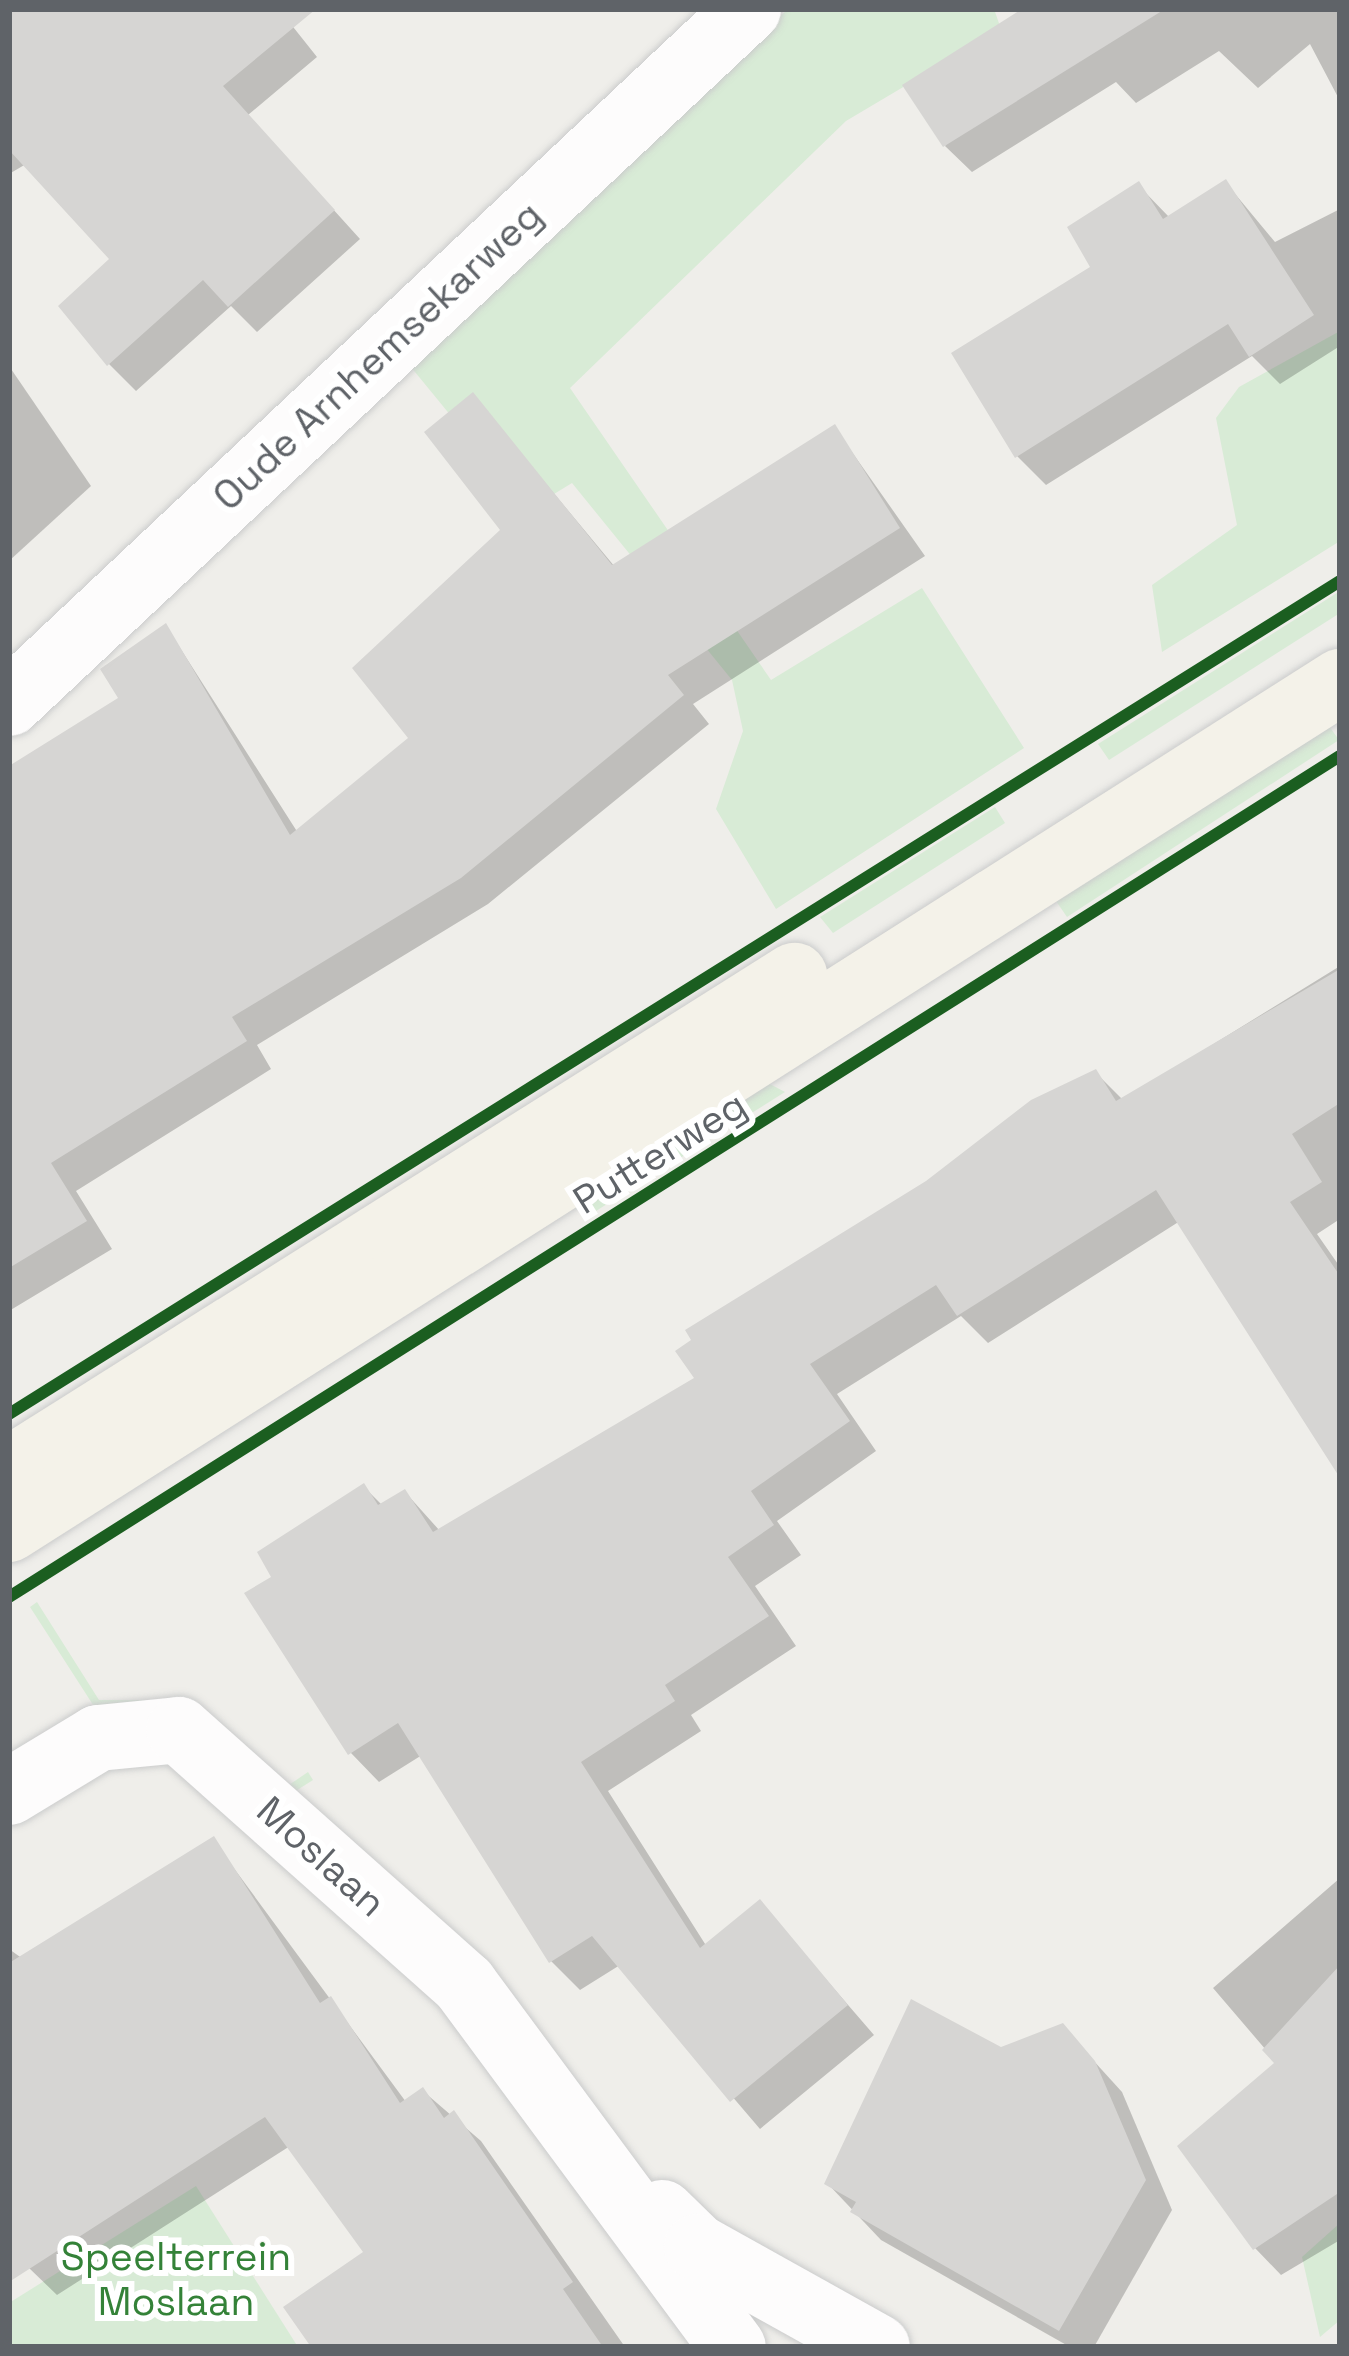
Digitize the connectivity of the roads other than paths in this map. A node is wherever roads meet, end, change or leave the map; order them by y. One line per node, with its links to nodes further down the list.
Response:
1 (748, 9): 4 (street, Oude Arnhemsekarweg)
2 (1340, 632): 5 (main road, Putterweg)
3 (1340, 682): 6 (main road, Putterweg)
4 (9, 703)
5 (9, 1470)
6 (9, 1529)
7 (9, 1792): 8 (street, Moslaan)
8 (577, 2133): 9 (street, Moslaan); 10 (street, Moslaan)
9 (733, 2347)
10 (877, 2347)

